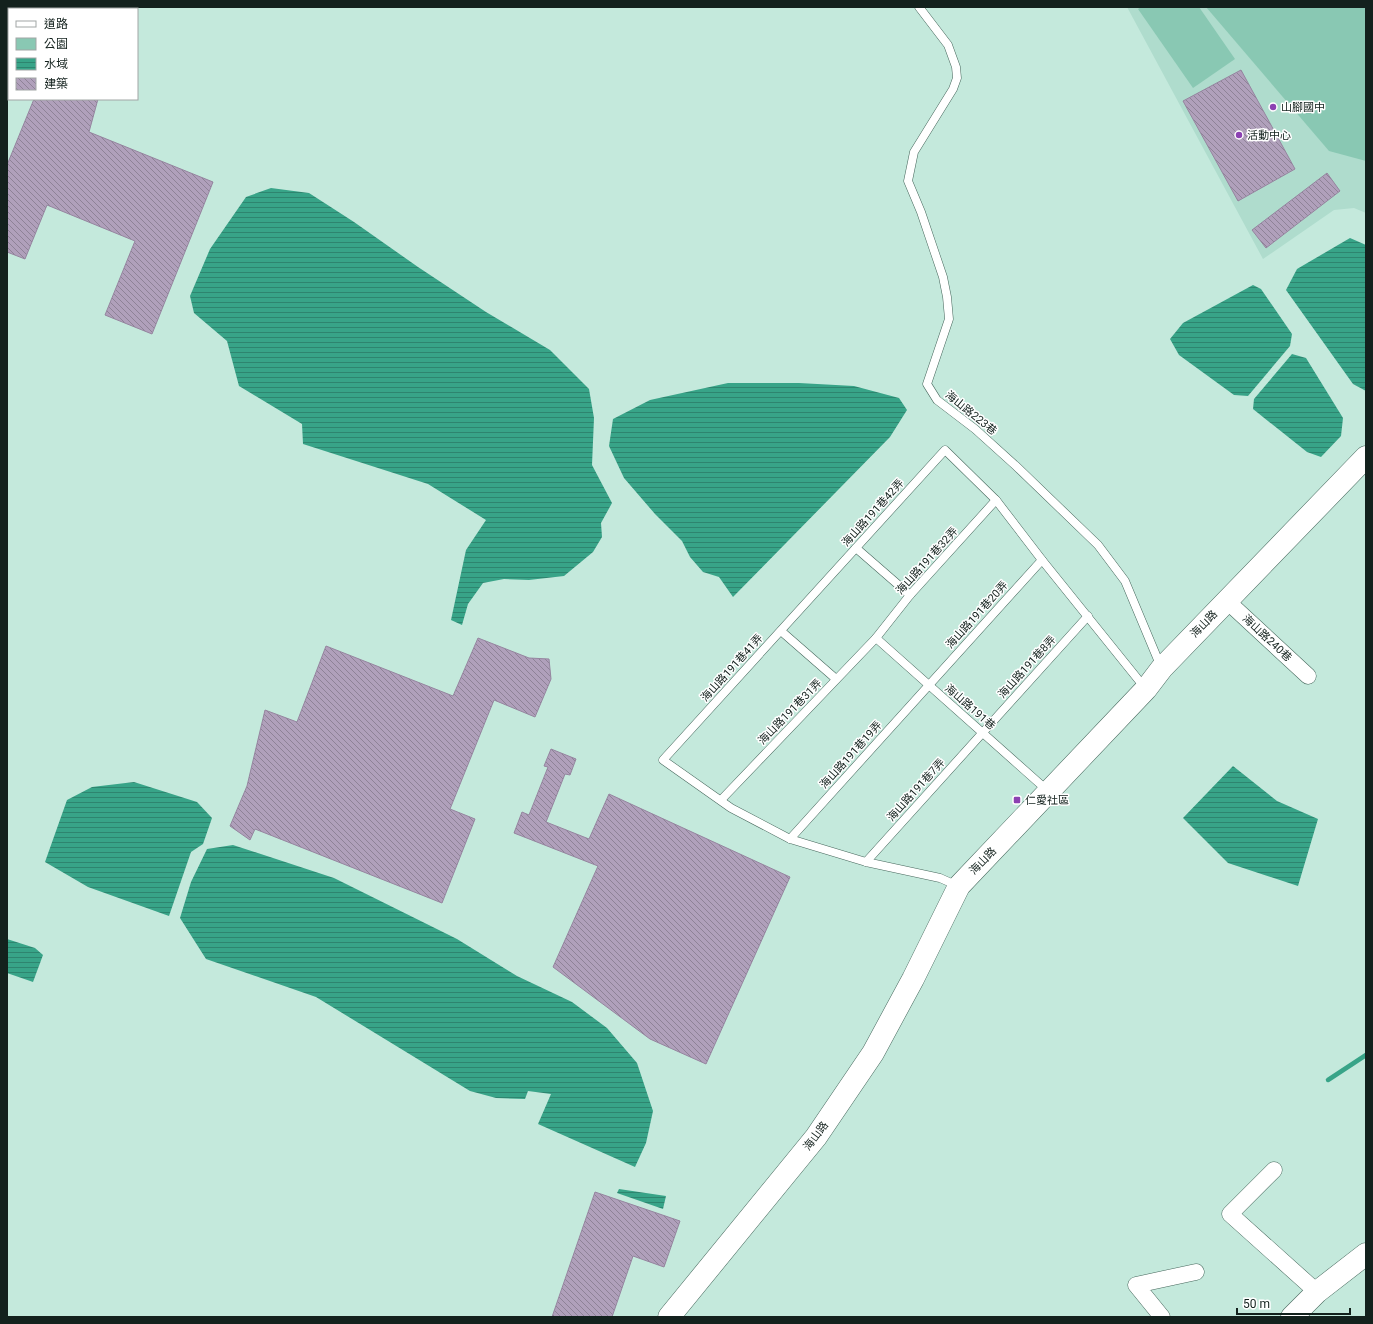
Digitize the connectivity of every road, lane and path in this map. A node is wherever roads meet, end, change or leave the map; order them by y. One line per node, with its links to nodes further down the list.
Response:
1 (919, 7): 12 (lane, 海山路223巷)
2 (1366, 457): 8 (main road, 海山路)
3 (996, 500): 4 (lane, 海山路191巷42弄); 5 (lane); 7 (lane, 海山路191巷32弄)
4 (856, 548): 6 (lane, 海山路191巷42弄); 7 (lane)
5 (1042, 560): 9 (lane); 15 (lane, 海山路191巷20弄)
6 (817, 591): 10 (lane, 海山路191巷41弄)
7 (910, 595): 11 (lane, 海山路191巷32弄)
8 (1227, 601): 12 (main road, 海山路); 13 (street, 海山路240巷)
9 (1088, 616): 16 (lane); 17 (lane, 海山路191巷8弄)
10 (781, 631): 14 (lane); 19 (lane, 海山路191巷41弄)
11 (876, 638): 14 (lane, 海山路191巷31弄); 15 (lane, 海山路191巷)
12 (1162, 668): 16 (main road, 海山路)
13 (1308, 676)
14 (836, 680): 19 (lane, 海山路191巷31弄)
15 (928, 685): 17 (lane, 海山路191巷); 20 (lane, 海山路191巷19弄)
16 (1146, 689): 18 (main road, 海山路)
17 (982, 732): 18 (lane, 海山路191巷); 21 (lane, 海山路191巷7弄)
18 (1049, 792): 22 (main road, 海山路)
19 (721, 800): 20 (lane)
20 (790, 839): 21 (lane)
21 (866, 862): 22 (lane)
22 (959, 886): 27 (main road, 海山路)
23 (1274, 1170): 26 (street)
24 (1366, 1254): 26 (main road)
25 (1196, 1272): 28 (street)
26 (1317, 1292): 29 (main road)
27 (669, 1317)
28 (1162, 1317)
29 (1292, 1317)

